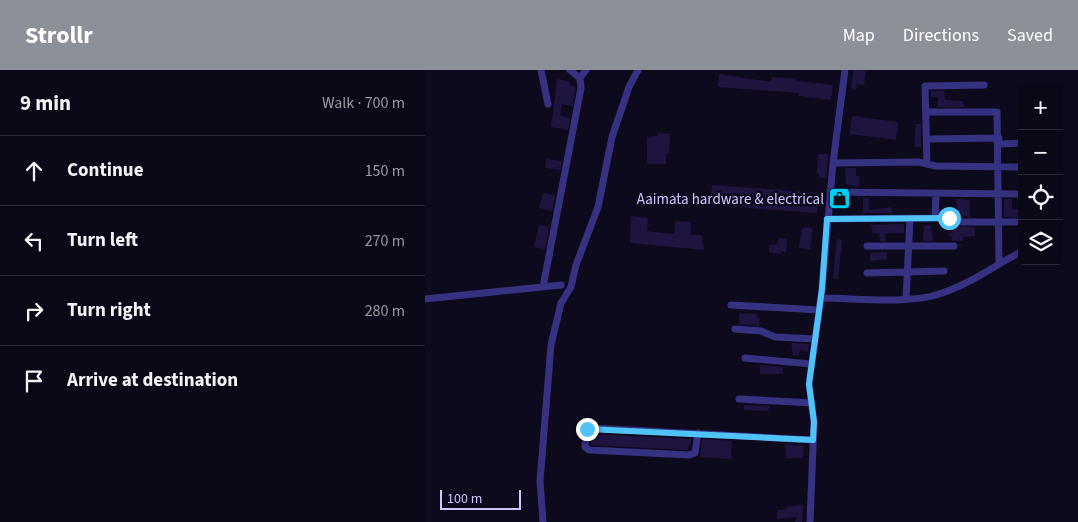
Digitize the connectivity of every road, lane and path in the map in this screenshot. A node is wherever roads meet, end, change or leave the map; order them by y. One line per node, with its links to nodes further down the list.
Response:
1 (541, 70): 8 (street)
2 (570, 70): 6 (street)
3 (586, 70): 6 (street)
4 (639, 70): 49 (street)
5 (845, 70): 13 (street)
6 (580, 78): 35 (street)
7 (984, 85): 9 (street)
8 (548, 104)
9 (927, 112): 10 (street); 11 (street)
10 (927, 139): 11 (street); 14 (street)
11 (999, 141): 12 (street); 15 (street)
12 (1018, 143)
13 (833, 163): 14 (street); 17 (street)
14 (927, 164): 15 (street)
15 (999, 167): 16 (street); 19 (street)
16 (1018, 167)
17 (830, 192): 18 (street); 22 (street)
18 (936, 194): 19 (street); 21 (street)
19 (999, 194): 20 (street); 24 (street)
20 (1018, 194)
21 (935, 218): 23 (street); 24 (street)
22 (827, 219): 23 (street); 36 (street)
23 (910, 219): 27 (street)
24 (999, 222): 25 (street); 30 (street)
25 (1016, 222)
26 (867, 246): 27 (street)
27 (908, 246): 28 (street); 32 (street)
28 (954, 246)
29 (1018, 253): 30 (street)
30 (999, 263): 38 (street)
31 (943, 271): 32 (street)
32 (907, 272): 33 (street); 38 (street)
33 (867, 274)
34 (561, 285): 35 (street)
35 (543, 287): 37 (street)
36 (821, 298): 38 (street); 40 (street)
37 (425, 299)
38 (906, 299)
39 (731, 305): 40 (street)
40 (819, 310): 42 (street)
41 (735, 329): 42 (street)
42 (815, 339): 44 (street)
43 (745, 358): 44 (street)
44 (811, 364): 46 (street)
45 (739, 399): 46 (street)
46 (812, 404): 48 (street)
47 (698, 433): 47 (street); 48 (street)
48 (813, 440): 50 (street)
49 (543, 522)
50 (810, 522)

